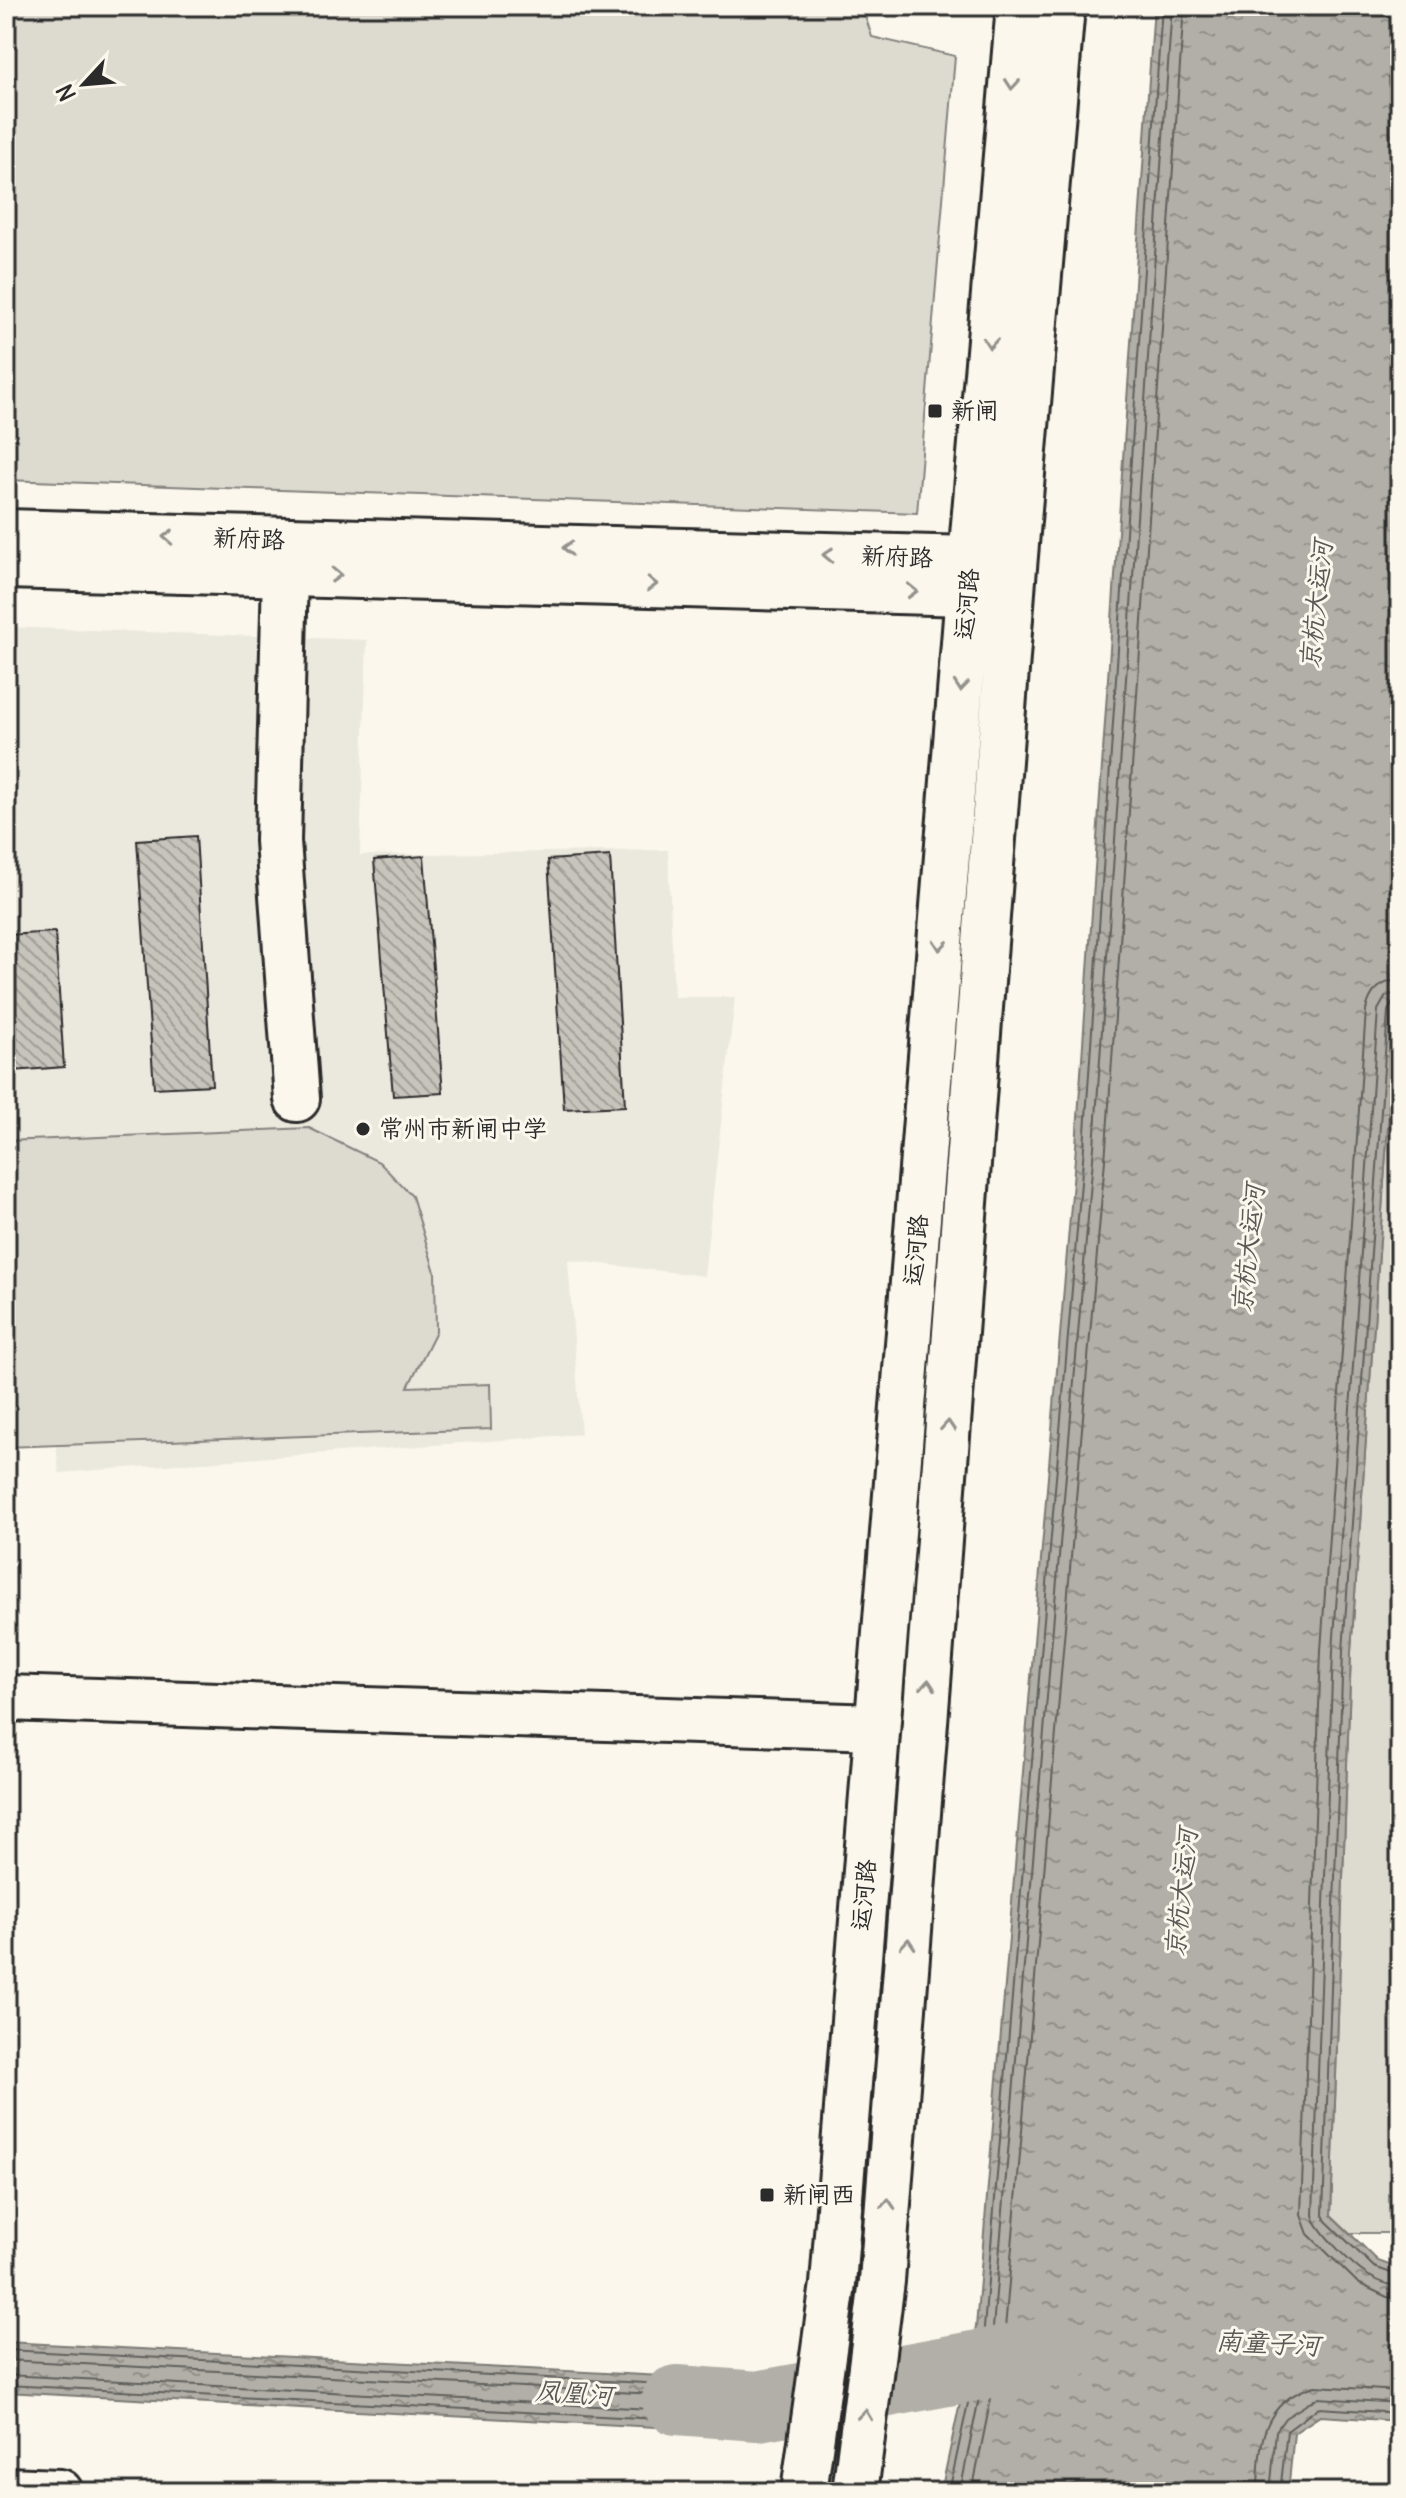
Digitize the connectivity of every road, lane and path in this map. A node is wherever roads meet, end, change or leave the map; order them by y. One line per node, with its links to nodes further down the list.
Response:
1 (1019, 6): 6 (main road, 运河路, one-way to 6)
2 (1062, 6): 7 (main road, 运河路)
3 (6, 532): 6 (main road, 新府路, one-way to 3)
4 (6, 566): 5 (main road, 新府路)
5 (285, 574): 6 (main road, 新府路, one-way to 6); 8 (main road)
6 (970, 576): 7 (main road, 新府路); 10 (main road, 运河路, one-way to 10)
7 (1013, 579): 14 (main road, 运河路, one-way to 7)
8 (297, 1099)
9 (6, 1698): 10 (main road)
10 (877, 1727): 13 (main road, 运河路)
11 (6, 2490): 12 (main road)
12 (60, 2492)
13 (804, 2492)
14 (855, 2492)

